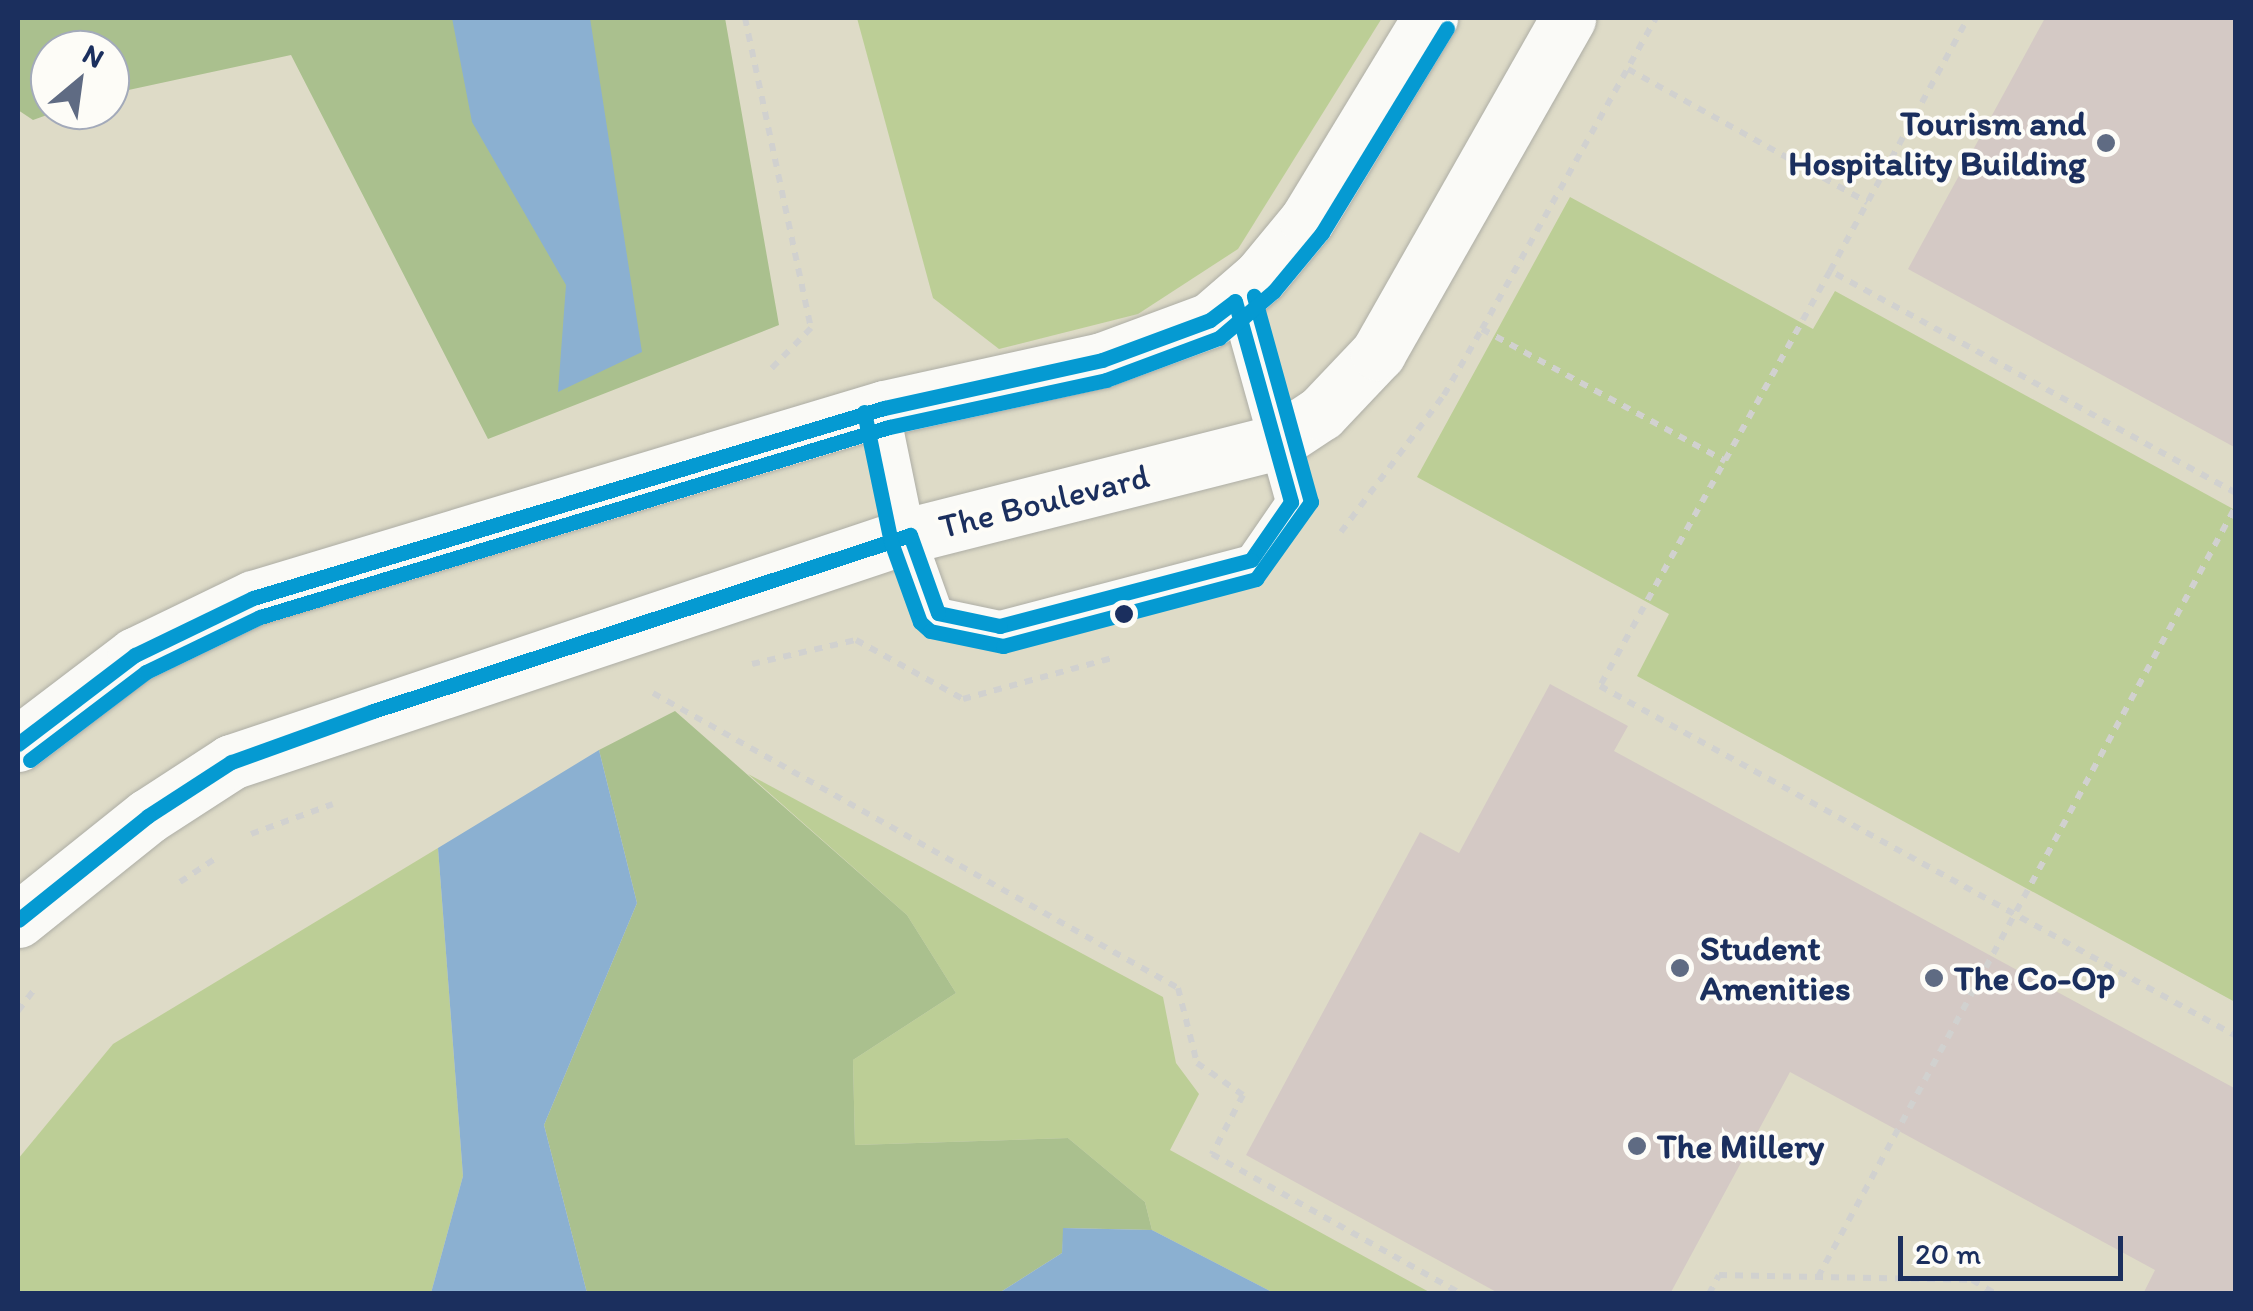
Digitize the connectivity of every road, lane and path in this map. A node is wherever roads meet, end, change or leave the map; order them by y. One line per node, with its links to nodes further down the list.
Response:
1 (745, 18): 11 (path)
2 (1430, 18): 9 (street)
3 (1568, 18): 13 (street, The Boulevard)
4 (1656, 18): 6 (path)
5 (1968, 18): 7 (path)
6 (1628, 69): 7 (path); 10 (path)
7 (1867, 202): 8 (path)
8 (1830, 271): 14 (path); 19 (path)
9 (1235, 302): 12 (street); 13 (lane)
10 (1482, 329)
11 (764, 376)
12 (884, 408): 16 (lane); 18 (street)
13 (1276, 442): 16 (street, The Boulevard); 16 (lane)
14 (2236, 493)
15 (2236, 506): 19 (path)
16 (910, 535): 20 (street, The Boulevard)
17 (652, 692): 23 (path)
18 (18, 744)
19 (2014, 916): 21 (path); 22 (path)
20 (18, 920)
21 (2236, 1036)
22 (1818, 1277): 24 (path); 25 (path)
23 (1461, 1294)
24 (1709, 1294)
25 (1996, 1294)

